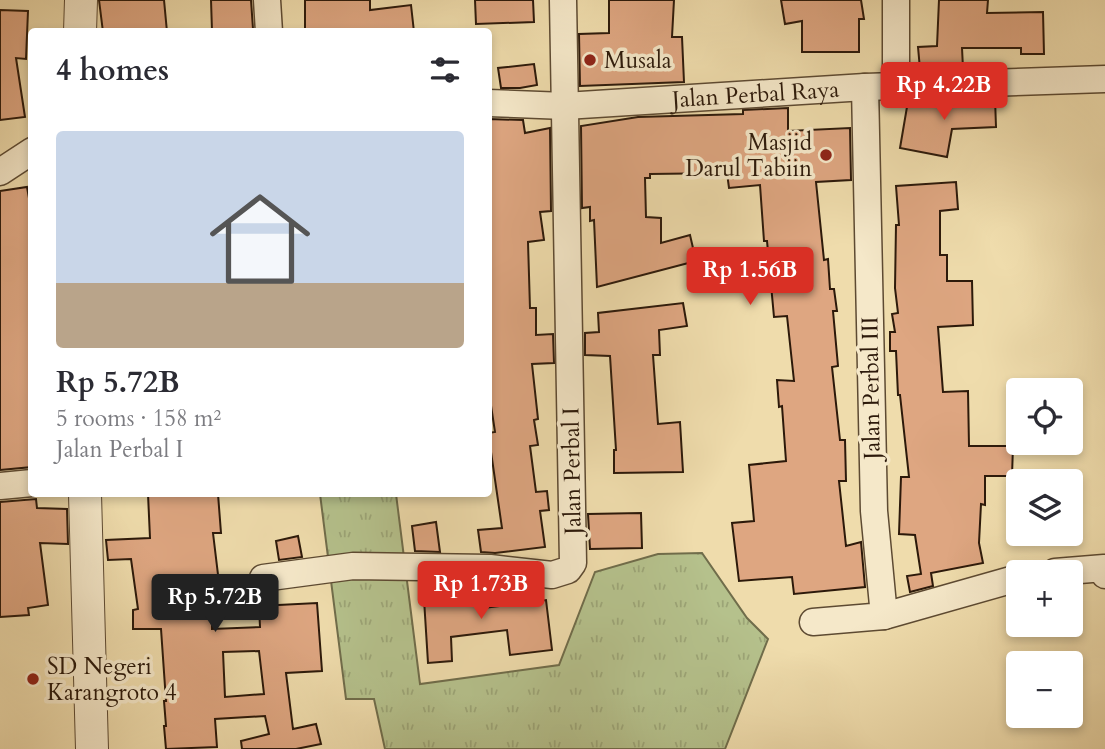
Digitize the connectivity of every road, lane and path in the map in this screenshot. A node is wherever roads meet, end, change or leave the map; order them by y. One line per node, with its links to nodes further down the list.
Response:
1 (81, 0): 5 (street)
2 (267, 0): 6 (street)
3 (563, 0): 11 (street)
4 (896, 0): 8 (street)
5 (80, 28)
6 (269, 28)
7 (1105, 79): 8 (street, Jalan Perbal Raya)
8 (896, 85): 9 (street, Jalan Perbal Raya)
9 (865, 87): 11 (street, Jalan Perbal Raya); 21 (street, Jalan Perbal III)
10 (492, 103): 11 (street, Jalan Perbal Raya)
11 (565, 106): 19 (street, Jalan Perbal I)
12 (28, 154): 13 (street)
13 (0, 172)
14 (28, 483): 15 (street)
15 (0, 486)
16 (85, 497): 23 (street)
17 (1105, 570): 18 (street)
18 (1083, 571)
19 (263, 578)
20 (1006, 581): 21 (street)
21 (884, 616): 22 (street)
22 (813, 622)
23 (92, 749)

